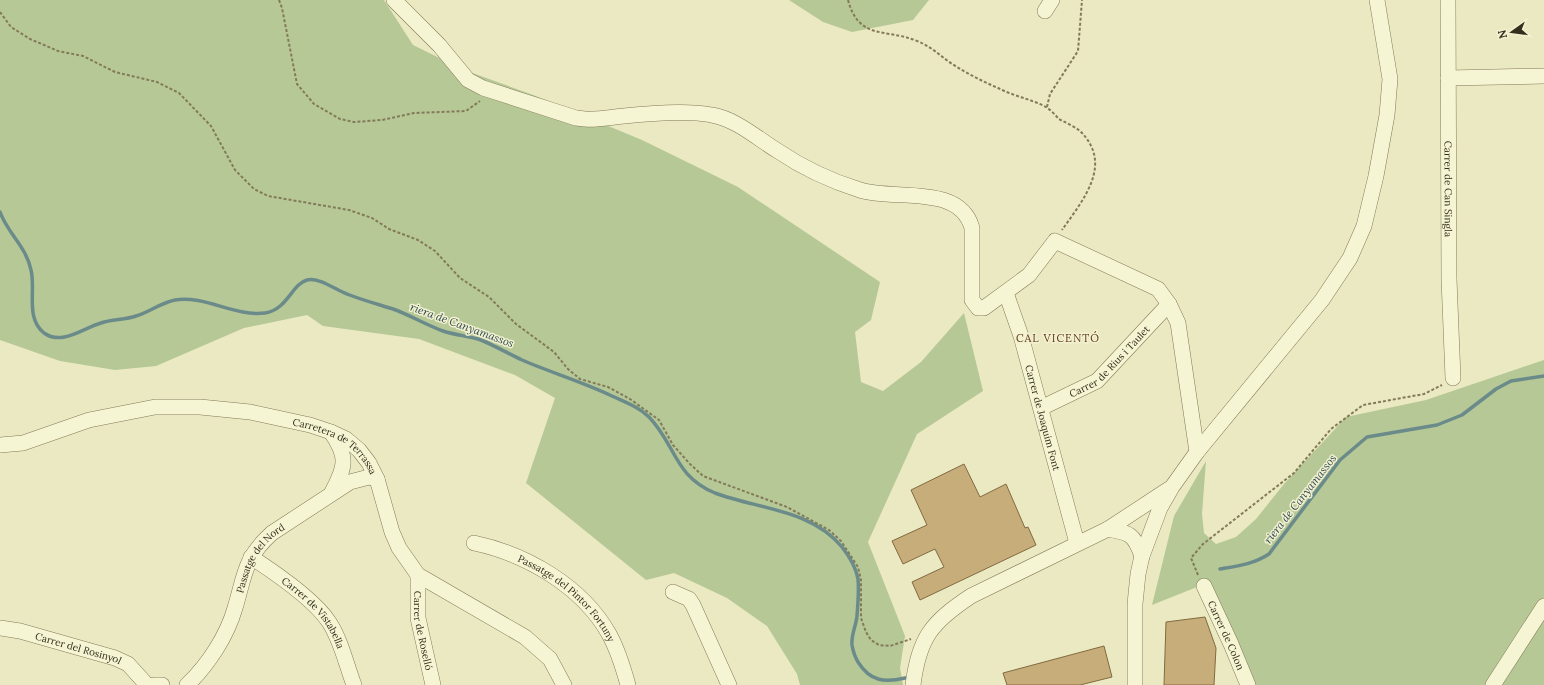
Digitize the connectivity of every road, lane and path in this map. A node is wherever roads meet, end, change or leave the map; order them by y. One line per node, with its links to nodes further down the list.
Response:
1 (279, 0): 10 (path)
2 (394, 0): 10 (street)
3 (848, 0): 11 (path)
4 (1082, 0): 11 (path)
5 (1377, 0): 19 (street)
6 (1448, 0): 9 (street, Carrer de Can Singla)
7 (0, 12): 33 (path)
8 (1544, 76): 9 (street)
9 (1448, 78): 15 (street, Carrer de Can Singla)
10 (483, 88): 13 (street)
11 (1047, 107): 12 (path)
12 (1055, 241): 13 (street); 14 (street)
13 (1006, 293): 16 (street, Carrer de Joaquim Font)
14 (1169, 304): 16 (street, Carrer de Rius i Taulet); 19 (street)
15 (1453, 378): 29 (path)
16 (1041, 408): 25 (street, Carrer de Joaquim Font)
17 (331, 432): 18 (street, Carretera de Terrassa); 20 (street, Carretera de Terrassa); 22 (street)
18 (0, 445)
19 (1197, 452): 21 (street)
20 (377, 479): 22 (street, Passatge del Nord); 28 (street, Carretera de Terrassa)
21 (1172, 487): 23 (street); 26 (street)
22 (331, 494): 27 (street, Passatge del Nord)
23 (1108, 529): 25 (street); 26 (street)
24 (474, 543): 41 (street, Passatge del Pintor Fortuny)
25 (1077, 543): 33 (street)
26 (1142, 556): 44 (street)
27 (251, 557): 37 (street, Passatge del Nord); 38 (street, Carrer de Vistabella)
28 (418, 575): 39 (street, Carrer de Roselló); 40 (street, Carretera de Terrassa)
29 (1204, 586): 45 (street, Carrer de Colon)
30 (673, 592): 42 (street)
31 (1544, 606): 46 (street)
32 (0, 628): 34 (street, Carrer del Rosinyol)
33 (926, 636): 43 (street)
34 (148, 685)
35 (154, 685): 36 (street)
36 (162, 685)
37 (187, 685)
38 (354, 685)
39 (433, 685)
40 (564, 685)
41 (628, 685)
42 (729, 685)
43 (913, 685)
44 (1135, 685)
45 (1248, 685)
46 (1493, 685)

